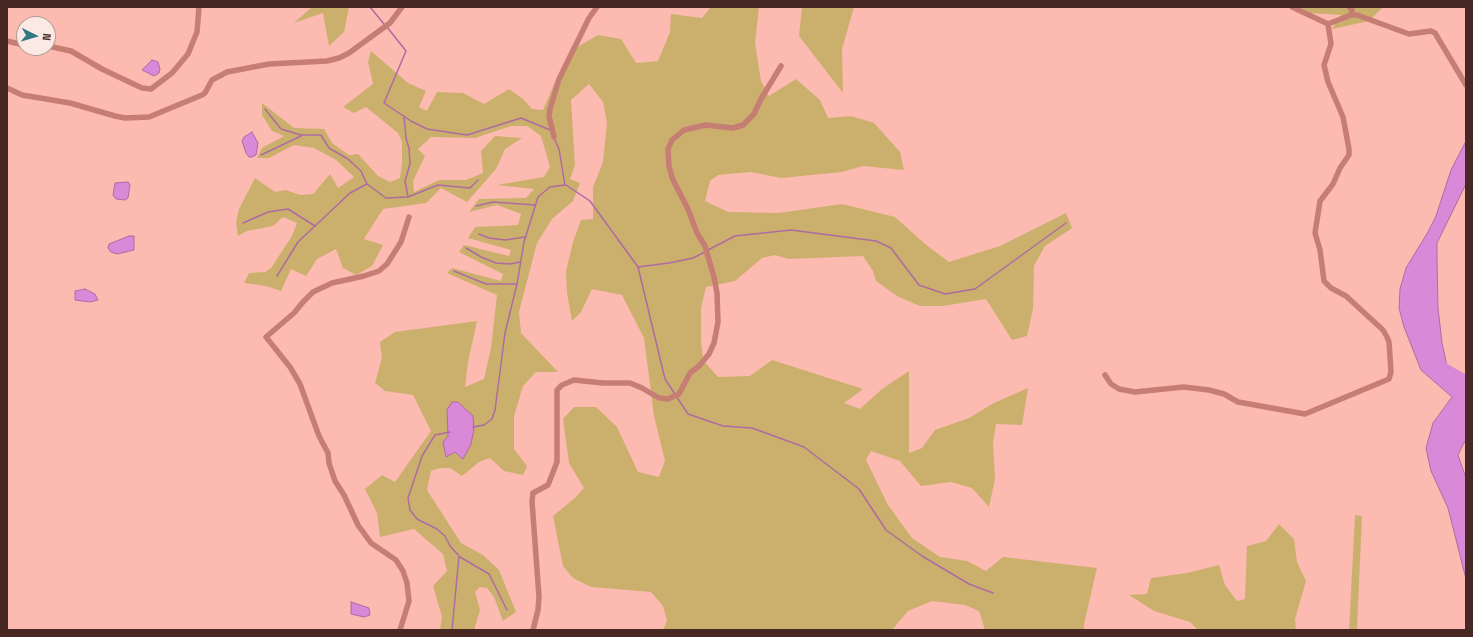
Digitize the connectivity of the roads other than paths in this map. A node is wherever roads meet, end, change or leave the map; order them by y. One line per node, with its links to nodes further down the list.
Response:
1 (199, 7): 8 (street)
2 (402, 7): 11 (street)
3 (597, 7): 12 (street)
4 (1292, 7): 7 (street)
5 (1350, 7): 6 (street)
6 (1351, 15): 7 (street); 10 (street)
7 (1328, 24): 14 (street)
8 (56, 48)
9 (781, 66): 16 (street)
10 (1466, 85)
11 (7, 88)
12 (554, 137)
13 (409, 218): 15 (street)
14 (1105, 375)
15 (400, 630)
16 (533, 630)

